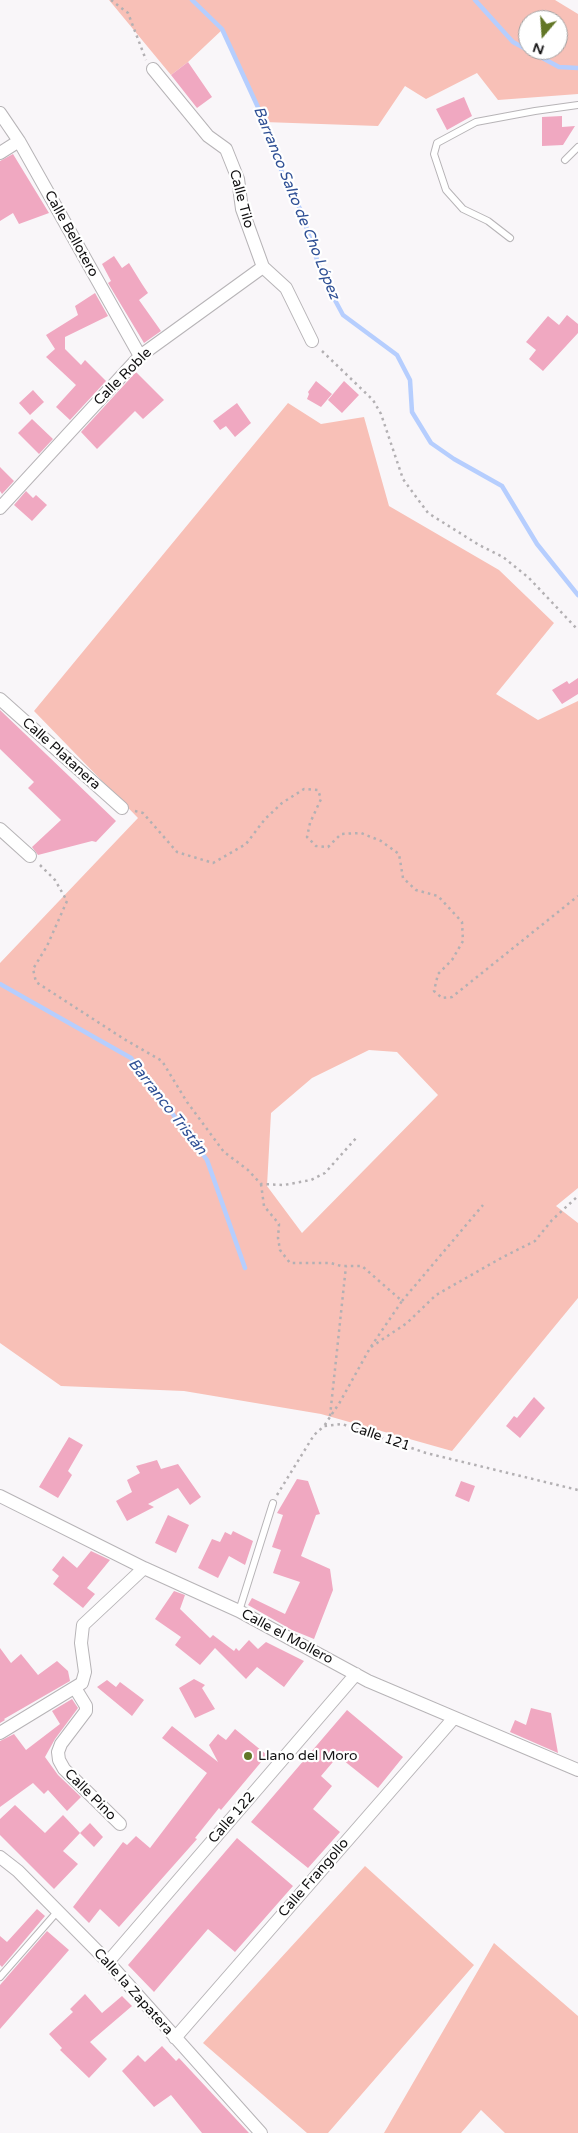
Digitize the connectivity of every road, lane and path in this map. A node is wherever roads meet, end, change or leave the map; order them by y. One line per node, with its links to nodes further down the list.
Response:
1 (111, 0): 2 (path)
2 (153, 69): 10 (street, Calle Tilo)
3 (578, 105): 9 (lane)
4 (0, 113): 5 (street, Calle Bellotero)
5 (19, 140): 7 (street); 12 (street, Calle Bellotero)
6 (578, 147): 8 (lane)
7 (0, 153)
8 (566, 160)
9 (510, 238)
10 (263, 267): 11 (street, Calle Tilo); 12 (street, Calle Roble)
11 (312, 341): 14 (path)
12 (140, 356): 13 (street, Calle Roble)
13 (0, 508)
14 (578, 630)
15 (0, 699): 16 (street, Calle Platanera)
16 (122, 808): 19 (path)
17 (0, 829): 18 (street)
18 (30, 856): 21 (path)
19 (578, 896)
20 (358, 1137): 21 (path)
21 (261, 1184): 24 (path)
22 (578, 1196): 26 (path)
23 (483, 1205): 25 (path)
24 (346, 1266): 25 (path); 27 (path)
25 (402, 1301): 26 (path)
26 (370, 1348): 27 (path)
27 (330, 1417): 28 (path)
28 (324, 1426): 29 (path, Calle 121); 31 (path)
29 (578, 1490)
30 (0, 1496): 32 (street, Calle el Mollero)
31 (273, 1503): 33 (lane)
32 (144, 1568): 33 (street, Calle el Mollero); 35 (street)
33 (239, 1611): 34 (street, Calle el Mollero)
34 (356, 1674): 36 (street, Calle el Mollero); 42 (street, Calle 122)
35 (75, 1688): 37 (street); 39 (street, Calle Pino)
36 (453, 1718): 38 (street, Calle el Mollero); 44 (street, Calle Frangollo)
37 (0, 1733)
38 (578, 1770)
39 (120, 1824)
40 (0, 1857): 41 (street, Calle la Zapatera)
41 (58, 1912): 42 (street, Calle la Zapatera); 43 (lane)
42 (108, 1962): 44 (street, Calle la Zapatera)
43 (0, 1977)
44 (175, 2038): 45 (street, Calle la Zapatera)
45 (260, 2133)

